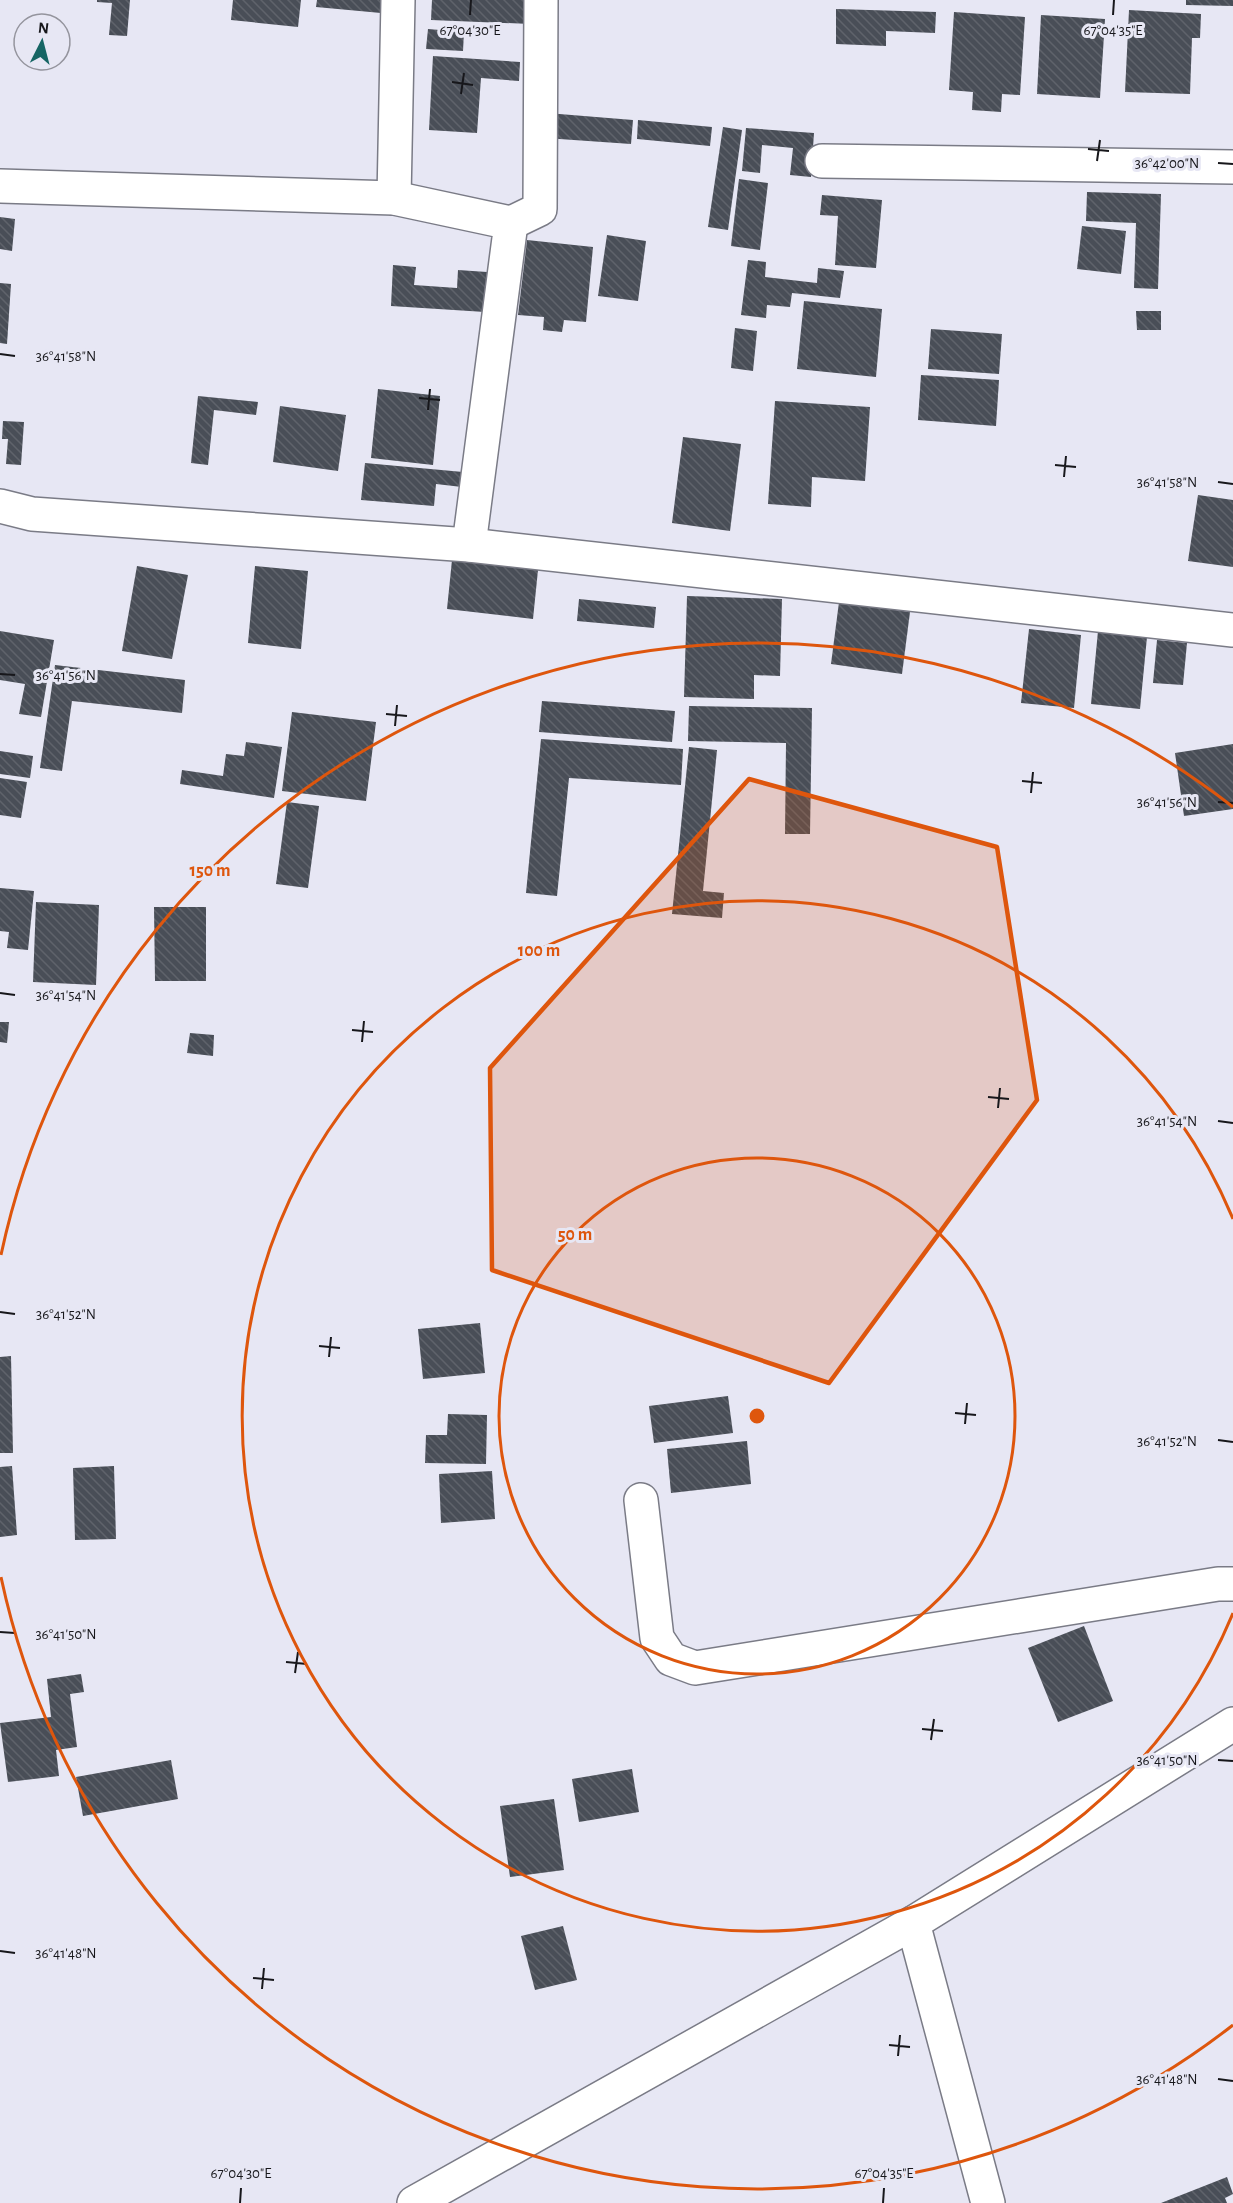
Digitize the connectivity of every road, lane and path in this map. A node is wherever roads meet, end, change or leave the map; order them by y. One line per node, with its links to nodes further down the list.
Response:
1 (398, 0): 6 (street)
2 (541, 0): 7 (street)
3 (822, 161): 4 (street)
4 (1233, 167)
5 (0, 186): 6 (street)
6 (393, 198): 7 (street)
7 (511, 223): 9 (street)
8 (0, 506): 9 (street)
9 (469, 545): 10 (street)
10 (1233, 630)
11 (641, 1500): 12 (street)
12 (1233, 1584)
13 (1233, 1724): 14 (street)
14 (913, 1923): 15 (street); 16 (street)
15 (414, 2203)
16 (987, 2203)

